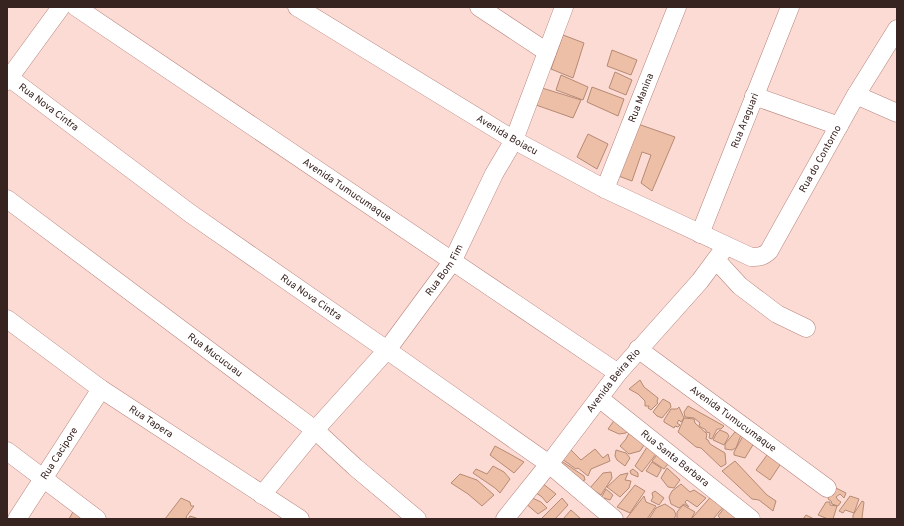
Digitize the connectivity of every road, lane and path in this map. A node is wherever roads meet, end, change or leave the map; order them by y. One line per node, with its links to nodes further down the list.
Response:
1 (61, 7): 10 (street)
2 (76, 7): 20 (street, Avenida Tumucumaque)
3 (297, 7): 15 (street, Avenida Boiacu)
4 (479, 7): 9 (street)
5 (564, 7): 9 (street, Rua Bom Fim)
6 (677, 7): 16 (street, Rua Manina)
7 (790, 7): 12 (street, Rua Araguari)
8 (897, 29): 11 (street, Rua do Contorno)
9 (547, 52): 15 (street, Rua Bom Fim)
10 (8, 79): 24 (street, Rua Nova Cintra)
11 (856, 95): 13 (street); 14 (street, Rua do Contorno)
12 (754, 96): 14 (street); 18 (street, Rua Araguari)
13 (897, 113)
14 (839, 126): 19 (street, Rua do Contorno)
15 (514, 140): 16 (street, Avenida Boiacu); 20 (street, Rua Bom Fim)
16 (605, 189): 18 (street, Avenida Boiacu)
17 (7, 199): 28 (street, Rua Mucucuau)
18 (700, 234): 19 (street, Avenida Boiacu)
19 (721, 253): 22 (street, Avenida Boiacu); 23 (street, Avenida Beira Rio)
20 (452, 262): 24 (street, Rua Bom Fim); 25 (street, Avenida Tumucumaque)
21 (7, 319): 26 (street, Rua Tapera)
22 (806, 328)
23 (638, 349): 25 (street, Avenida Beira Rio); 32 (street, Avenida Tumucumaque)
24 (387, 350): 28 (street, Rua Bom Fim); 30 (street, Rua Nova Cintra)
25 (618, 373): 27 (street, Avenida Beira Rio)
26 (101, 389): 31 (street, Rua Cacipore); 33 (street, Rua Tapera)
27 (599, 398): 30 (street, Avenida Beira Rio); 40 (street, Rua Santa Barbara)
28 (315, 430): 33 (street, Rua Bom Fim); 37 (street, Rua Mucucuau)
29 (7, 451): 31 (street)
30 (549, 464): 38 (street, Avenida Beira Rio); 39 (street, Rua Nova Cintra)
31 (44, 478): 34 (street, Rua Cacipore); 35 (street)
32 (827, 488)
33 (262, 495): 36 (street, Rua Tapera)
34 (17, 519)
35 (97, 519)
36 (300, 519)
37 (417, 519)
38 (504, 519)
39 (614, 519)
40 (751, 519)

